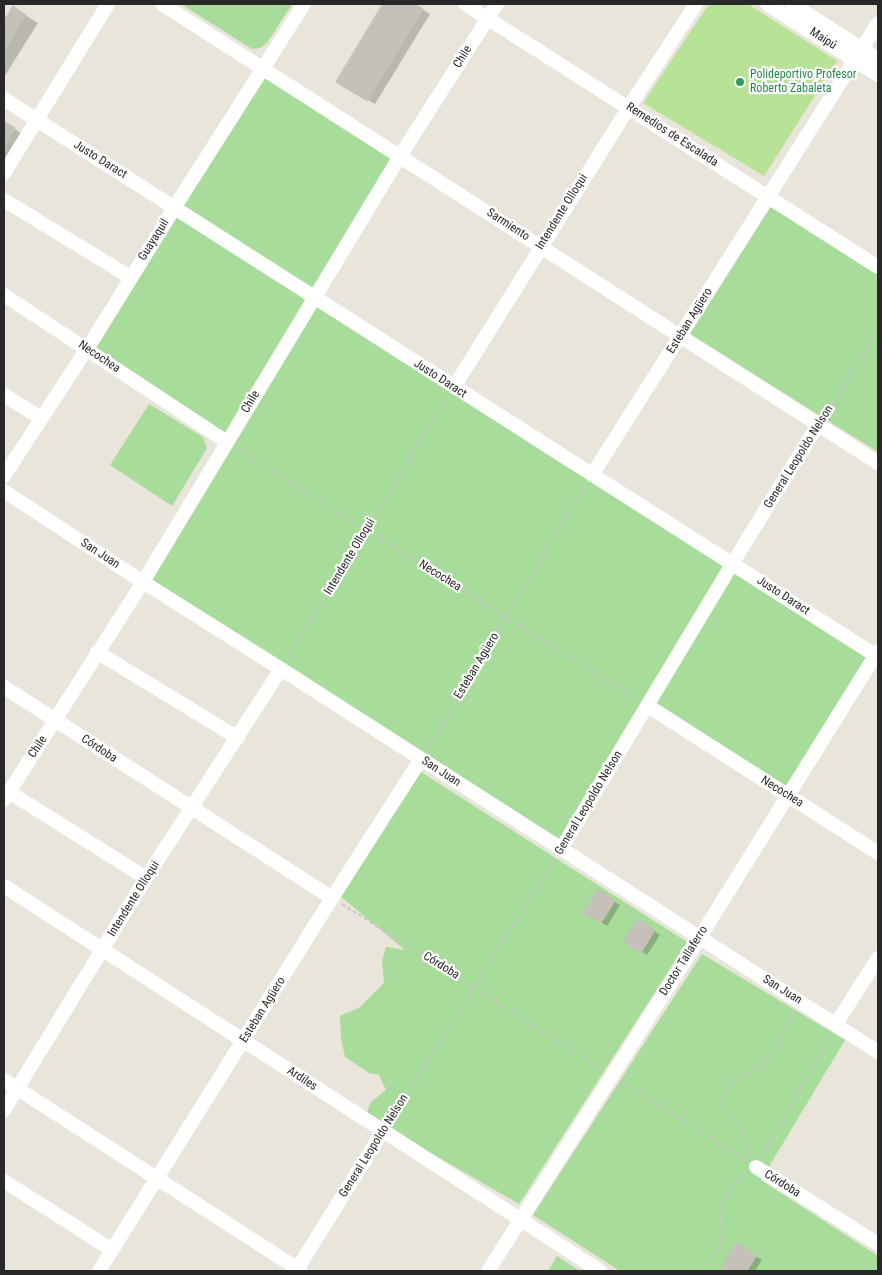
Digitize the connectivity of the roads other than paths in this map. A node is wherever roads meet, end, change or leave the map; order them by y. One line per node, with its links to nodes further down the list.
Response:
1 (108, 4): 17 (street)
2 (162, 4): 13 (street, Sarmiento)
3 (304, 4): 13 (street, Guayaquil)
4 (465, 4): 9 (street, Remedios de Escalada)
5 (497, 4): 9 (street, Chile)
6 (696, 4): 16 (street, Intendente Olloqui)
7 (767, 4): 11 (street, Maipú)
8 (792, 4): 11 (street, Maipú)
9 (488, 18): 16 (street, Remedios de Escalada); 18 (street, Chile)
10 (878, 23): 11 (street, Esteban Agüero)
11 (858, 54): 12 (street, Maipú); 14 (street, Maipú); 20 (street, Esteban Agüero)
12 (878, 59)
13 (263, 68): 18 (street, Sarmiento); 22 (street, Guayaquil)
14 (878, 75)
15 (4, 99): 17 (street, Justo Daract)
16 (629, 107): 20 (street, Remedios de Escalada); 23 (street, Intendente Olloqui)
17 (36, 120): 19 (street); 22 (street, Justo Daract)
18 (400, 156): 23 (street, Sarmiento); 27 (street, Chile)
19 (4, 173)
20 (769, 197): 24 (street, Remedios de Escalada); 28 (street, Esteban Agüero)
21 (4, 200): 25 (street)
22 (174, 208): 25 (street, Guayaquil); 27 (street, Justo Daract)
23 (541, 246): 28 (street, Sarmiento); 30 (street, Intendente Olloqui)
24 (878, 266)
25 (130, 277): 29 (street, Guayaquil)
26 (4, 294): 29 (street, Necochea)
27 (314, 299): 30 (street, Justo Daract); 34 (street, Chile)
28 (680, 336): 33 (street, Sarmiento); 36 (street, Esteban Agüero)
29 (86, 349): 32 (street, Guayaquil); 34 (street, Necochea)
30 (454, 388): 36 (street, Justo Daract)
31 (4, 395): 32 (street)
32 (41, 418): 37 (street, Guayaquil)
33 (818, 425): 35 (street, Sarmiento); 39 (street, General Leopoldo Nelson)
34 (226, 442): 40 (street, Chile)
35 (878, 463)
36 (592, 475): 39 (street, Justo Daract)
37 (4, 476)
38 (4, 491): 40 (street, San Juan)
39 (733, 564): 42 (street, Justo Daract); 45 (street, General Leopoldo Nelson)
40 (142, 582): 41 (street, Chile); 43 (street, San Juan)
41 (97, 652): 46 (street, Chile); 47 (street)
42 (877, 654): 49 (street, Doctor Tallaferro)
43 (281, 669): 47 (street, Intendente Olloqui); 48 (street, San Juan)
44 (4, 687): 46 (street, Córdoba)
45 (648, 706): 49 (street, Necochea); 52 (street, General Leopoldo Nelson)
46 (54, 721): 50 (street, Chile); 51 (street, Córdoba)
47 (238, 738): 51 (street, Intendente Olloqui)
48 (421, 759): 52 (street, San Juan); 56 (street, Esteban Agüero)
49 (788, 795): 53 (street, Necochea); 57 (street, Doctor Tallaferro)
50 (6, 796): 54 (street)
51 (191, 808): 54 (street, Intendente Olloqui); 56 (street, Córdoba)
52 (561, 849): 57 (street, San Juan)
53 (878, 853)
54 (146, 878): 58 (street, Intendente Olloqui)
55 (4, 886): 58 (street, Ardiles)
56 (332, 898): 61 (street, Esteban Agüero)
57 (700, 938): 60 (street, San Juan); 70 (street, Doctor Tallaferro)
58 (103, 950): 61 (street, Ardiles); 64 (street, Intendente Olloqui)
59 (878, 958): 60 (street)
60 (836, 1024): 62 (street, San Juan)
61 (244, 1041): 66 (street, Ardiles); 68 (street, Esteban Agüero)
62 (878, 1052)
63 (4, 1080): 64 (street)
64 (17, 1088): 65 (street, Intendente Olloqui); 68 (street)
65 (4, 1110)
66 (383, 1132): 70 (street, Ardiles); 73 (street, General Leopoldo Nelson)
67 (756, 1167): 71 (street, Córdoba)
68 (157, 1178): 72 (street, Esteban Agüero); 73 (street)
69 (4, 1181): 72 (street)
70 (520, 1220): 75 (street, Doctor Tallaferro); 76 (street, Ardiles)
71 (878, 1244)
72 (112, 1250): 74 (street, Esteban Agüero)
73 (298, 1270)
74 (99, 1271)
75 (488, 1271)
76 (600, 1271)

